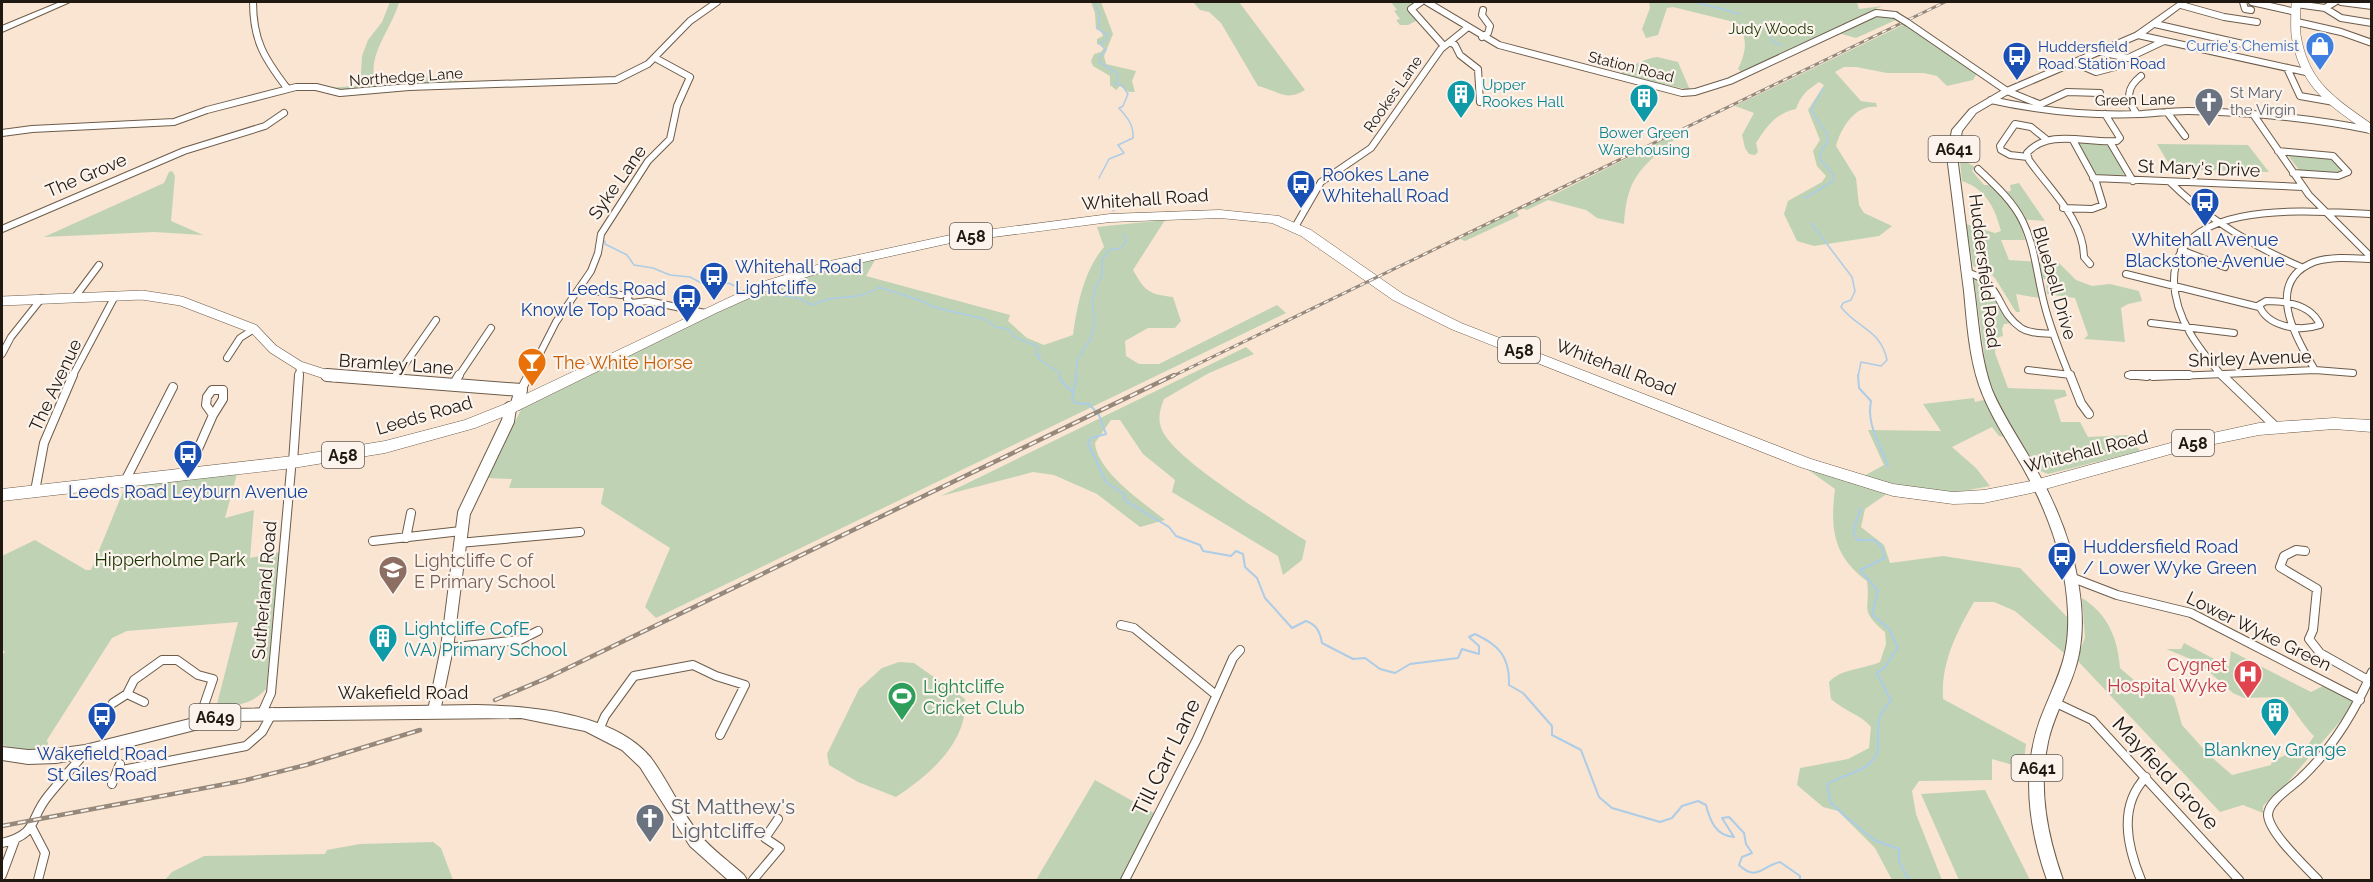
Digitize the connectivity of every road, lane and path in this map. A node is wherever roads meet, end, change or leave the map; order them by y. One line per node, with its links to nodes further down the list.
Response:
1 (66, 2): 22 (main road)
2 (254, 2): 38 (street)
3 (717, 2): 32 (street, Northedge Lane)
4 (1421, 2): 27 (street)
5 (1427, 2): 21 (street, Station Road)
6 (2243, 2): 16 (street)
7 (2252, 2): 11 (street)
8 (2335, 2): 14 (street)
9 (2341, 2): 13 (street)
10 (2182, 3): 17 (street); 20 (main road, Huddersfield Road / A641)
11 (2260, 3): 12 (street)
12 (2297, 5): 14 (street); 18 (street)
13 (2372, 6)
14 (2325, 8): 19 (street)
15 (1483, 10): 24 (street)
16 (2251, 10)
17 (2257, 22)
18 (2297, 22): 26 (street); 36 (street)
19 (2372, 23)
20 (2155, 24): 23 (main road, Huddersfield Road / A641); 29 (street)
21 (1467, 28): 24 (street, Station Road); 27 (street, Rookes Lane)
22 (2, 29)
23 (2138, 35): 25 (street); 30 (main road, Huddersfield Road / A641)
24 (1482, 37): 39 (street, Station Road, bridge)
25 (2164, 41): 28 (street); 35 (street)
26 (2372, 43)
27 (1447, 44): 42 (street); 68 (street, Rookes Lane)
28 (2157, 45): 30 (street); 31 (street)
29 (2247, 45)
30 (2100, 52): 33 (main road, Huddersfield Road / A641)
31 (2153, 53)
32 (657, 59): 38 (street, Northedge Lane); 79 (street, Syke Lane)
33 (2075, 63): 34 (street); 39 (main road, Huddersfield Road / A641)
34 (2119, 66)
35 (2288, 68): 36 (street); 43 (street)
36 (2306, 72): 43 (street)
37 (2141, 76): 48 (street)
38 (287, 88): 51 (street, Northedge Lane)
39 (2007, 91): 41 (main road, Huddersfield Road / A641); 44 (street, Green Lane)
40 (2100, 93): 44 (street)
41 (1990, 100): 44 (street, Green Lane); 76 (main road, Huddersfield Road / A641)
42 (1480, 102)
43 (2334, 102): 50 (street)
44 (2040, 106): 47 (street, Green Lane)
45 (2166, 112): 48 (street, Green Lane); 49 (street, Green Lane); 52 (street)
46 (284, 113): 69 (street, The Grove)
47 (2105, 114): 48 (street, Green Lane); 55 (street)
48 (2137, 114)
49 (2253, 114): 50 (street, Green Lane); 56 (street)
50 (2372, 130)
51 (2, 133)
52 (2184, 136)
53 (2046, 139): 54 (street); 57 (street); 57 (street)
54 (2073, 140): 55 (street); 60 (street)
55 (2110, 142): 61 (street)
56 (2278, 151): 59 (street); 59 (street)
57 (2028, 157): 64 (street)
58 (1978, 170): 97 (street, Bluebell Drive)
59 (2293, 173): 63 (street)
60 (2093, 178): 61 (street, St Mary's Drive); 64 (street)
61 (2133, 181): 62 (street, St Mary's Drive)
62 (2170, 182): 63 (street, St Mary's Drive); 67 (street)
63 (2303, 187): 65 (street)
64 (2063, 208): 72 (street)
65 (2326, 214): 66 (street); 67 (street); 71 (street)
66 (2372, 214)
67 (2220, 222): 70 (street); 75 (street)
68 (1295, 227): 88 (highway, Whitehall Road / A58); 118 (highway, Whitehall Road / A58)
69 (2, 229)
70 (2181, 250): 74 (street); 78 (street)
71 (2371, 258): 75 (street)
72 (2090, 264)
73 (99, 265): 83 (street)
74 (2225, 267)
75 (2301, 267): 86 (street)
76 (1967, 272): 97 (street); 118 (main road, Huddersfield Road / A641)
77 (2126, 274): 78 (street)
78 (2173, 286): 87 (street); 91 (street)
79 (579, 289): 81 (street); 110 (street, Syke Lane)
80 (633, 290): 88 (street)
81 (621, 295)
82 (115, 296): 83 (street, Bramley Lane); 94 (street, Bramley Lane); 119 (street, The Avenue)
83 (75, 297): 84 (street, Bramley Lane)
84 (42, 298): 85 (street, Bramley Lane); 98 (street)
85 (2, 301)
86 (2287, 303): 87 (street); 92 (street); 92 (street)
87 (2259, 307): 92 (street)
88 (705, 313): 96 (highway, Whitehall Road / A58)
89 (436, 320): 107 (street)
90 (2151, 323): 91 (street)
91 (2185, 326): 95 (street); 103 (street)
92 (2291, 327): 102 (street)
93 (491, 328): 108 (street)
94 (254, 329): 99 (street); 100 (street, Bramley Lane)
95 (2234, 333)
96 (662, 334): 110 (highway, Leeds Road / A58)
97 (2053, 334): 105 (street, Bluebell Drive)
98 (2, 354)
99 (227, 358)
100 (300, 366): 107 (street, Bramley Lane); 115 (street, Sutherland Road)
101 (2028, 370): 105 (street)
102 (2315, 370): 103 (street, Shirley Avenue); 104 (street, Shirley Avenue)
103 (2222, 374): 106 (street, Shirley Avenue); 113 (street)
104 (2353, 374)
105 (2071, 375): 111 (street, Bluebell Drive)
106 (2128, 375)
107 (393, 381): 108 (street, Bramley Lane)
108 (453, 385): 110 (street, Bramley Lane)
109 (173, 387): 117 (street)
110 (516, 401): 115 (highway, Leeds Road / A58); 123 (street)
111 (2089, 414)
112 (213, 415): 116 (street)
113 (2275, 426): 114 (highway, Whitehall Road / A58); 118 (highway, Whitehall Road / A58)
114 (2372, 426)
115 (292, 465): 116 (highway, Leeds Road / A58); 140 (street, Sutherland Road)
116 (187, 474): 117 (highway, Leeds Road / A58)
117 (125, 481): 119 (highway, Leeds Road / A58)
118 (2038, 484): 127 (main road, Huddersfield Road / A641)
119 (35, 491): 120 (highway, Leeds Road / A58)
120 (2, 495)
121 (411, 513): 124 (street)
122 (580, 532): 123 (street)
123 (460, 537): 124 (street); 130 (street)
124 (406, 538): 125 (street)
125 (373, 541)
126 (2305, 551): 132 (street)
127 (2073, 578): 135 (street, Lower Wyke Green); 138 (main road, Huddersfield Road / A641)
128 (1121, 625): 134 (street)
129 (538, 631): 130 (street)
130 (447, 648): 139 (street)
131 (1240, 650): 134 (street, Till Carr Lane)
132 (2370, 676): 135 (street)
133 (128, 694): 136 (street); 137 (street); 141 (street)
134 (1216, 695): 156 (street, Till Carr Lane)
135 (2360, 700): 160 (street)
136 (144, 702)
137 (113, 703)
138 (2056, 703): 146 (street, Mayfield Grove); 157 (main road, A641)
139 (434, 711): 140 (main road, Wakefield Road / A649); 142 (main road, Wakefield Road / A649)
140 (267, 713): 141 (main road, Wakefield Road / A649); 147 (street, Sutherland Road)
141 (199, 720): 144 (main road, Wakefield Road / A649)
142 (599, 730): 143 (street); 154 (main road, Wakefield Road / A649)
143 (720, 735)
144 (88, 750): 145 (main road, Wakefield Road / A649); 149 (street)
145 (2, 754)
146 (2146, 777): 158 (street); 159 (street, Mayfield Grove)
147 (112, 784)
148 (778, 819): 155 (street)
149 (33, 828): 150 (street); 153 (street)
150 (15, 840): 151 (street); 152 (street)
151 (2, 843)
152 (2, 875)
153 (38, 880)
154 (739, 880)
155 (753, 880)
156 (1125, 880)
157 (2055, 880)
158 (2141, 880)
159 (2239, 880)
160 (2318, 880)

